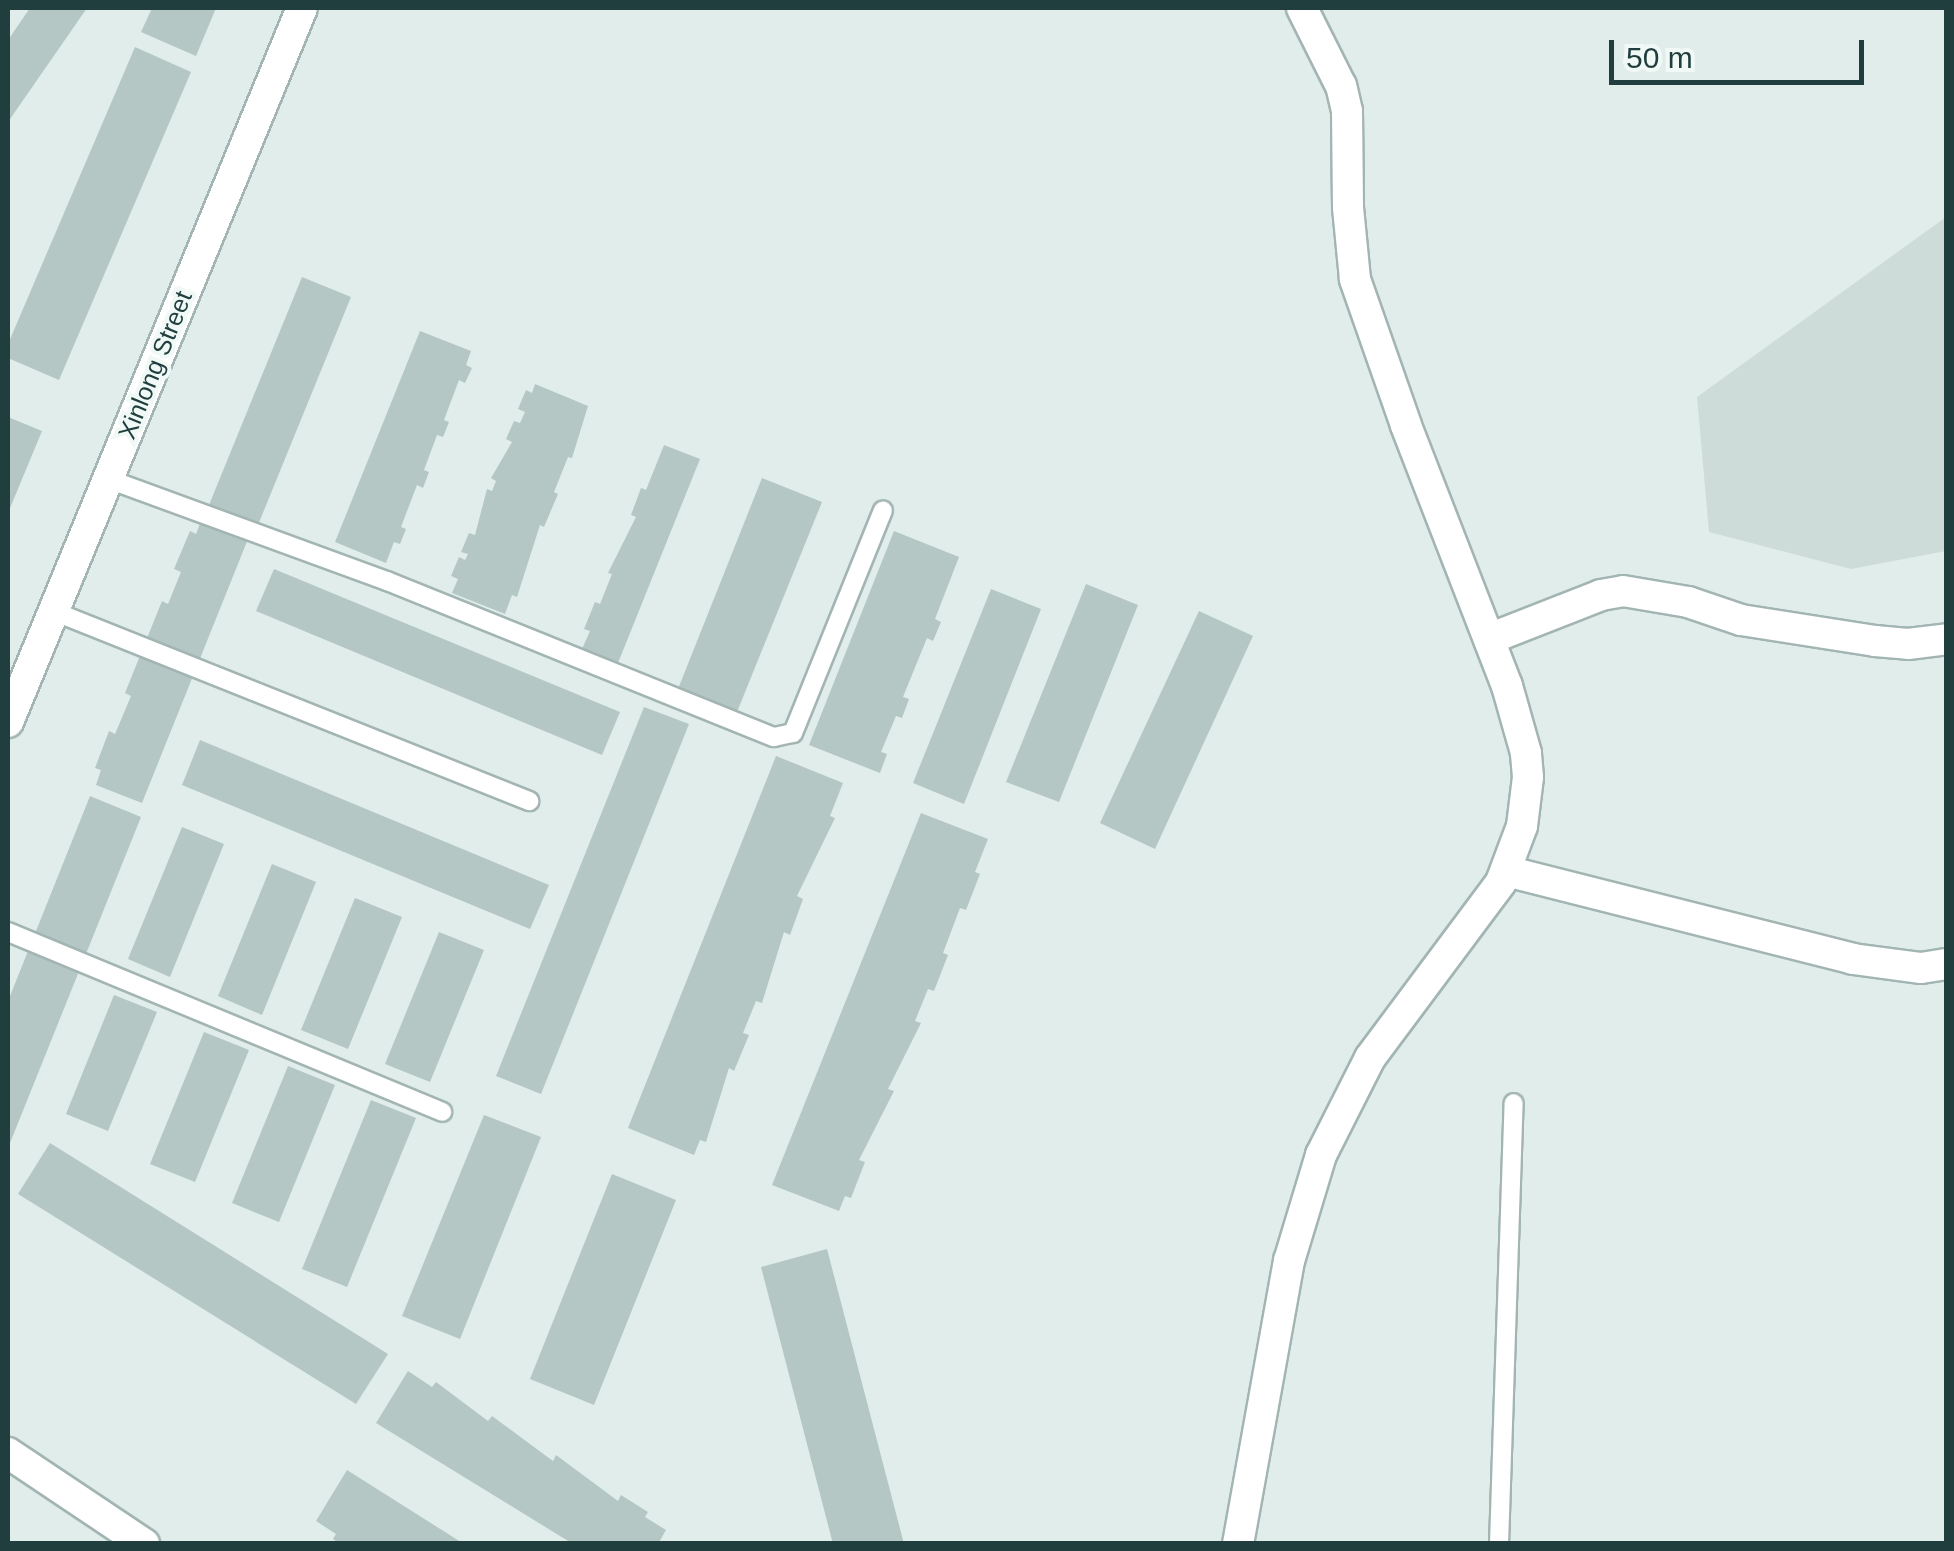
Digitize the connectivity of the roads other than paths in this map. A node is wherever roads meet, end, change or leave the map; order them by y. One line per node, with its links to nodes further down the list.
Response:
1 (302, 8): 3 (street, Xinlong Street)
2 (1302, 8): 6 (street)
3 (108, 479): 4 (lane); 5 (street, Xinlong Street)
4 (882, 510)
5 (53, 611): 8 (street, Xinlong Street); 9 (lane)
6 (1489, 639): 7 (street); 10 (street)
7 (1946, 639)
8 (8, 722)
9 (529, 801)
10 (1506, 871): 12 (street); 17 (street)
11 (8, 932): 14 (lane)
12 (1946, 964)
13 (1514, 1104): 18 (lane)
14 (442, 1112)
15 (8, 1452): 16 (street)
16 (144, 1544)
17 (1238, 1544)
18 (1499, 1544)

